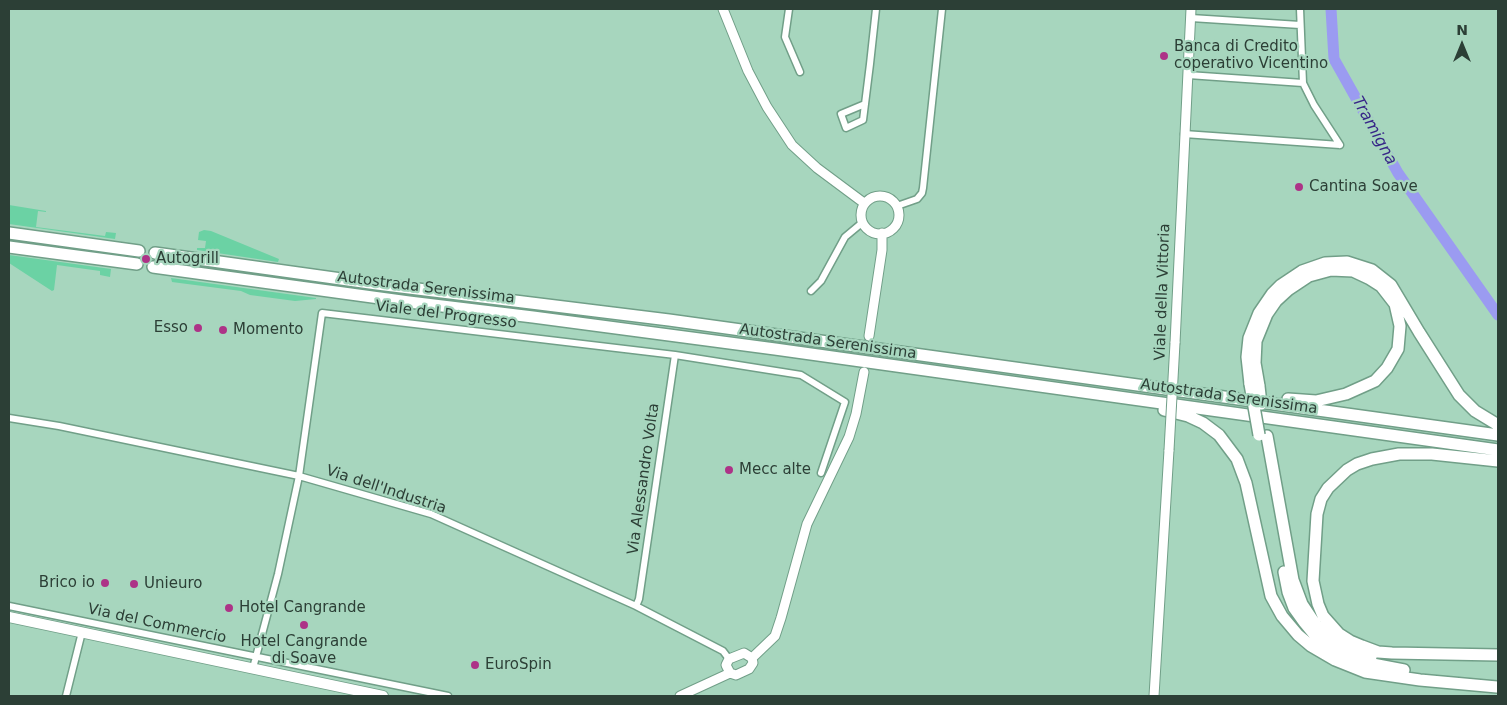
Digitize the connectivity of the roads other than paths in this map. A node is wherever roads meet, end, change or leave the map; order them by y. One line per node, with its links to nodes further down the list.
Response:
1 (723, 9): 13 (street)
2 (789, 9): 8 (street)
3 (876, 9): 11 (street)
4 (942, 9): 14 (street)
5 (1300, 9): 7 (street)
6 (1191, 13): 7 (street); 9 (street, Viale della Vittoria)
7 (1300, 25): 10 (street)
8 (800, 72)
9 (1188, 75): 10 (street); 12 (street, Viale della Vittoria)
10 (1304, 83): 12 (street)
11 (865, 104)
12 (1184, 134): 54 (street, Viale della Vittoria, bridge)
13 (864, 203): 14 (street); 15 (street)
14 (897, 206): 17 (street)
15 (862, 222): 17 (street); 23 (street)
16 (9, 233): 19 (highway)
17 (882, 234): 24 (street)
18 (9, 247): 21 (highway)
19 (139, 251)
20 (155, 253): 29 (highway, Autostrada Serenissima)
21 (137, 264)
22 (153, 267): 28 (highway, Autostrada Serenissima)
23 (811, 292)
24 (869, 336)
25 (674, 355): 37 (street, Viale del Progresso); 38 (street, Viale del Progresso); 40 (street, Via Alessandro Volta)
26 (864, 372): 44 (street)
27 (1254, 385): 29 (highway); 30 (highway, bridge); 32 (highway); 33 (highway, bridge)
28 (1105, 395): 35 (highway, Autostrada Serenissima); 48 (highway)
29 (1235, 399): 30 (highway, Autostrada Serenissima)
30 (1253, 401): 33 (highway, bridge); 34 (highway, Autostrada Serenissima)
31 (9, 418): 38 (street, Via dell'Industria)
32 (1498, 425)
33 (1263, 435): 43 (highway); 48 (highway)
34 (1498, 435)
35 (1498, 450)
36 (1498, 461): 43 (highway)
37 (821, 473)
38 (299, 476): 40 (street, Via dell'Industria); 46 (street, Viale del Progresso)
39 (9, 606): 46 (street, Via del Commercio)
40 (636, 606): 45 (street, Via dell'Industria)
41 (9, 617): 42 (main road)
42 (82, 632): 46 (main road); 50 (street)
43 (1497, 655)
44 (752, 658): 45 (street); 47 (street)
45 (729, 659): 47 (street)
46 (254, 663): 51 (main road); 52 (street, Via del Commercio)
47 (730, 673): 53 (street)
48 (1474, 685): 49 (highway)
49 (1497, 688)
50 (66, 696)
51 (383, 696)
52 (448, 696)
53 (680, 696)
54 (1154, 696)

